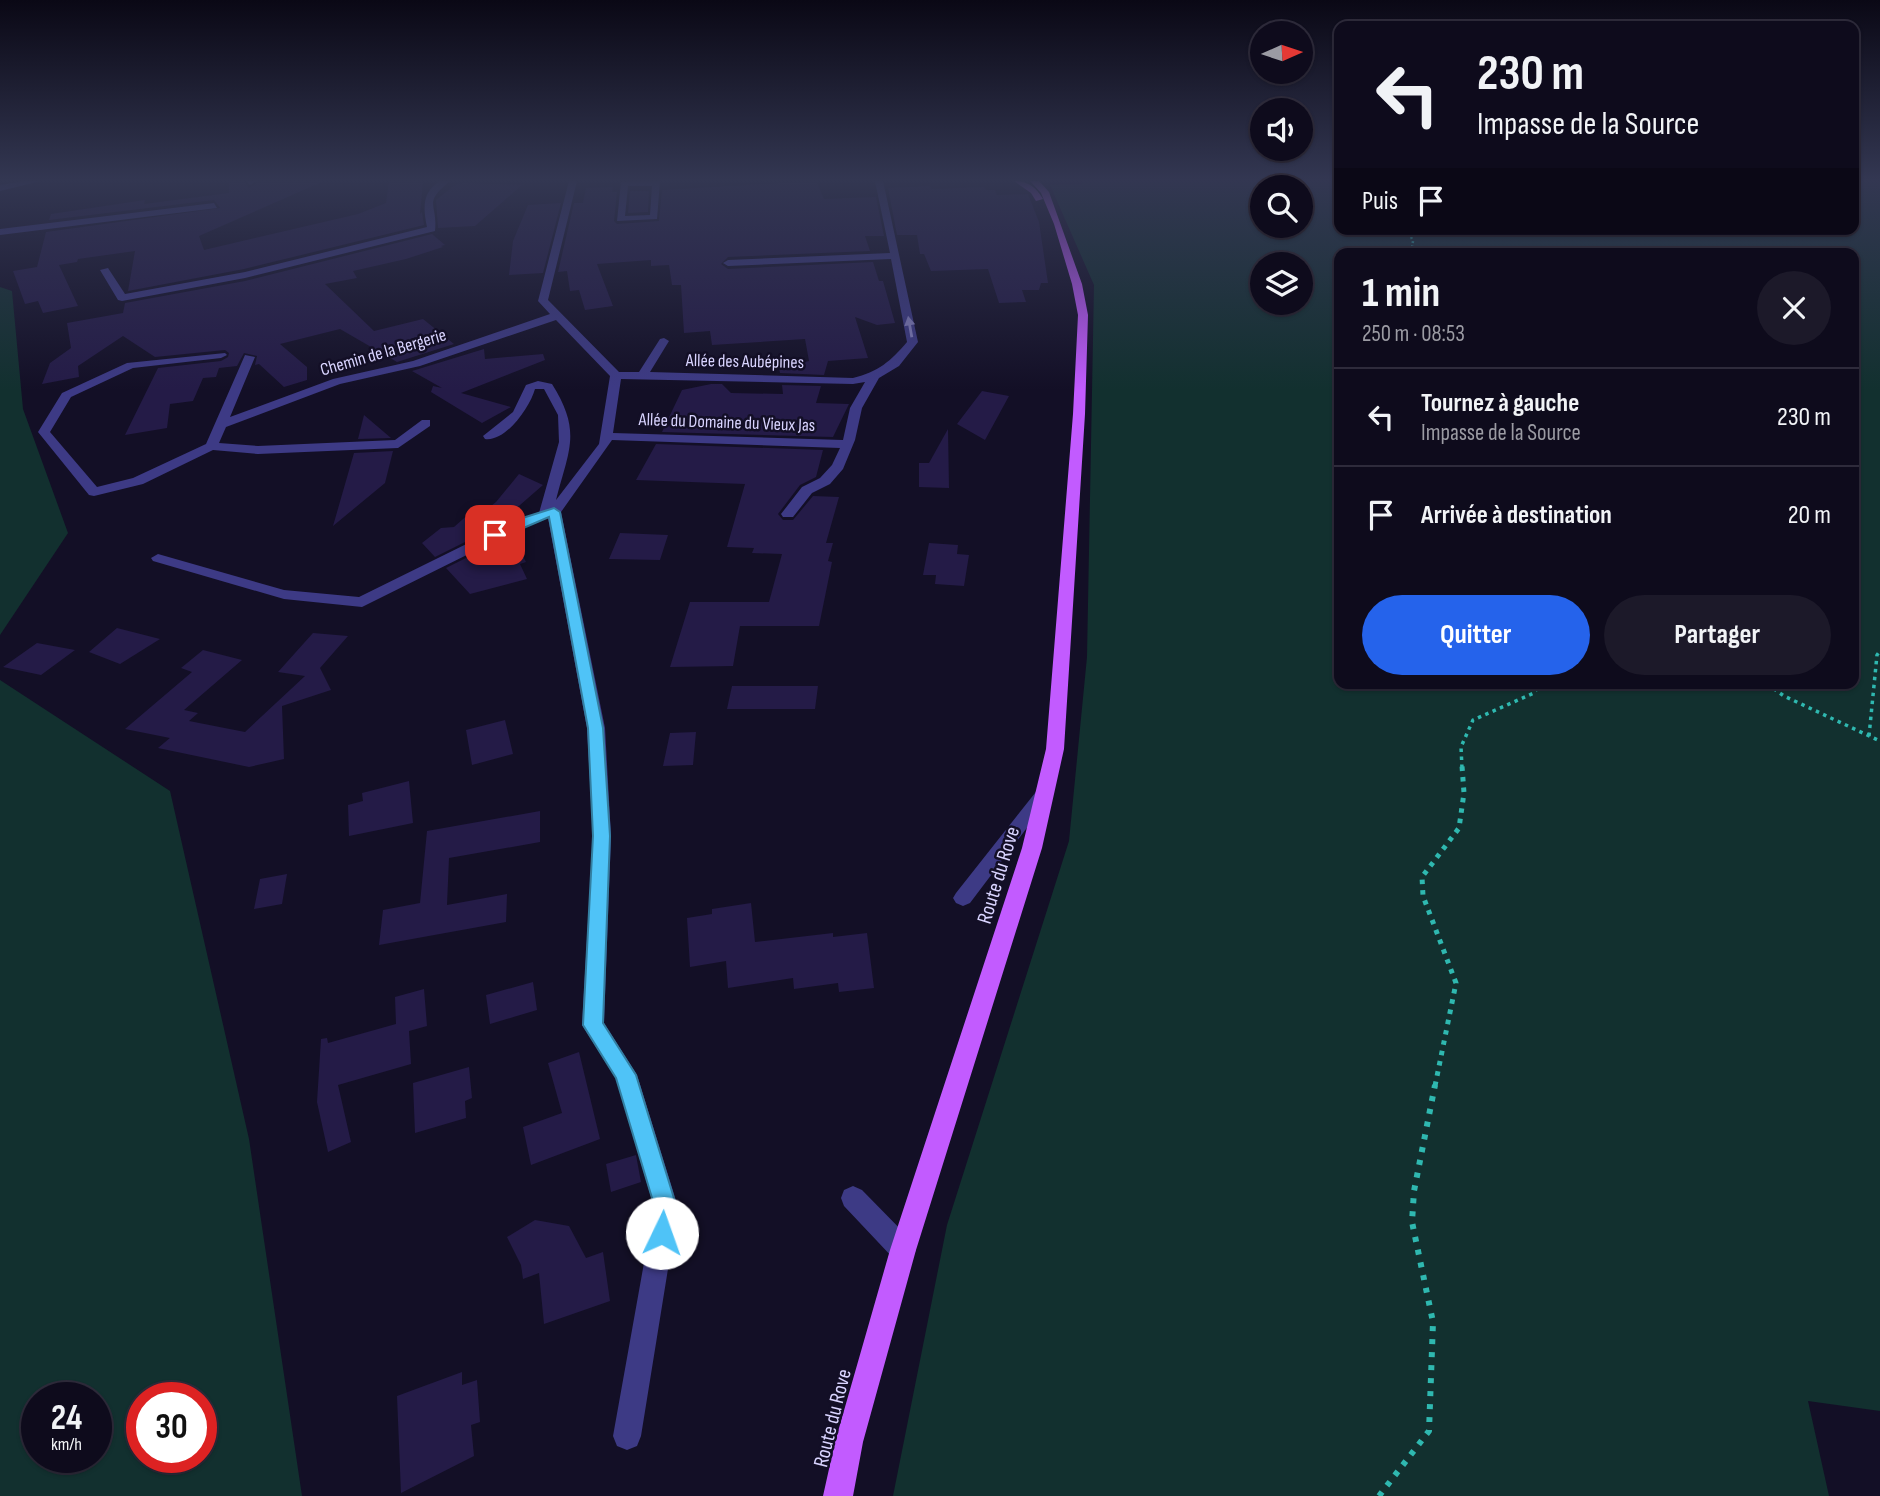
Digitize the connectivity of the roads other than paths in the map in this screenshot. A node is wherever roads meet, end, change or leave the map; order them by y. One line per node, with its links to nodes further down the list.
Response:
1 (343, 251): 7 (street)
2 (556, 251): 8 (street)
3 (894, 251): 5 (street)
4 (1066, 251): 24 (main road, Route du Rove)
5 (895, 256): 6 (street); 14 (street, one-way to 5)
6 (728, 263)
7 (105, 270)
8 (556, 316): 12 (street); 16 (street, Chemin de la Bergerie)
9 (664, 341): 13 (street)
10 (221, 355): 20 (street)
11 (249, 357): 16 (street)
12 (616, 375): 13 (street, Allée des Aubépines); 18 (street)
13 (642, 376): 14 (street, Allée des Aubépines)
14 (874, 376): 19 (street)
15 (426, 424): 20 (street)
16 (221, 425): 20 (street)
17 (489, 436): 21 (street)
18 (606, 436): 19 (street, Allée du Domaine du Vieux Jas); 21 (street)
19 (847, 444): 22 (street)
20 (211, 446)
21 (549, 513): 23 (street); 28 (street)
22 (788, 514)
23 (158, 558)
24 (1047, 789): 25 (street); 27 (main road, Route du Rove)
25 (963, 898)
26 (853, 1198): 27 (street)
27 (904, 1250): 29 (main road, Route du Rove)
28 (627, 1436)
29 (838, 1496)

